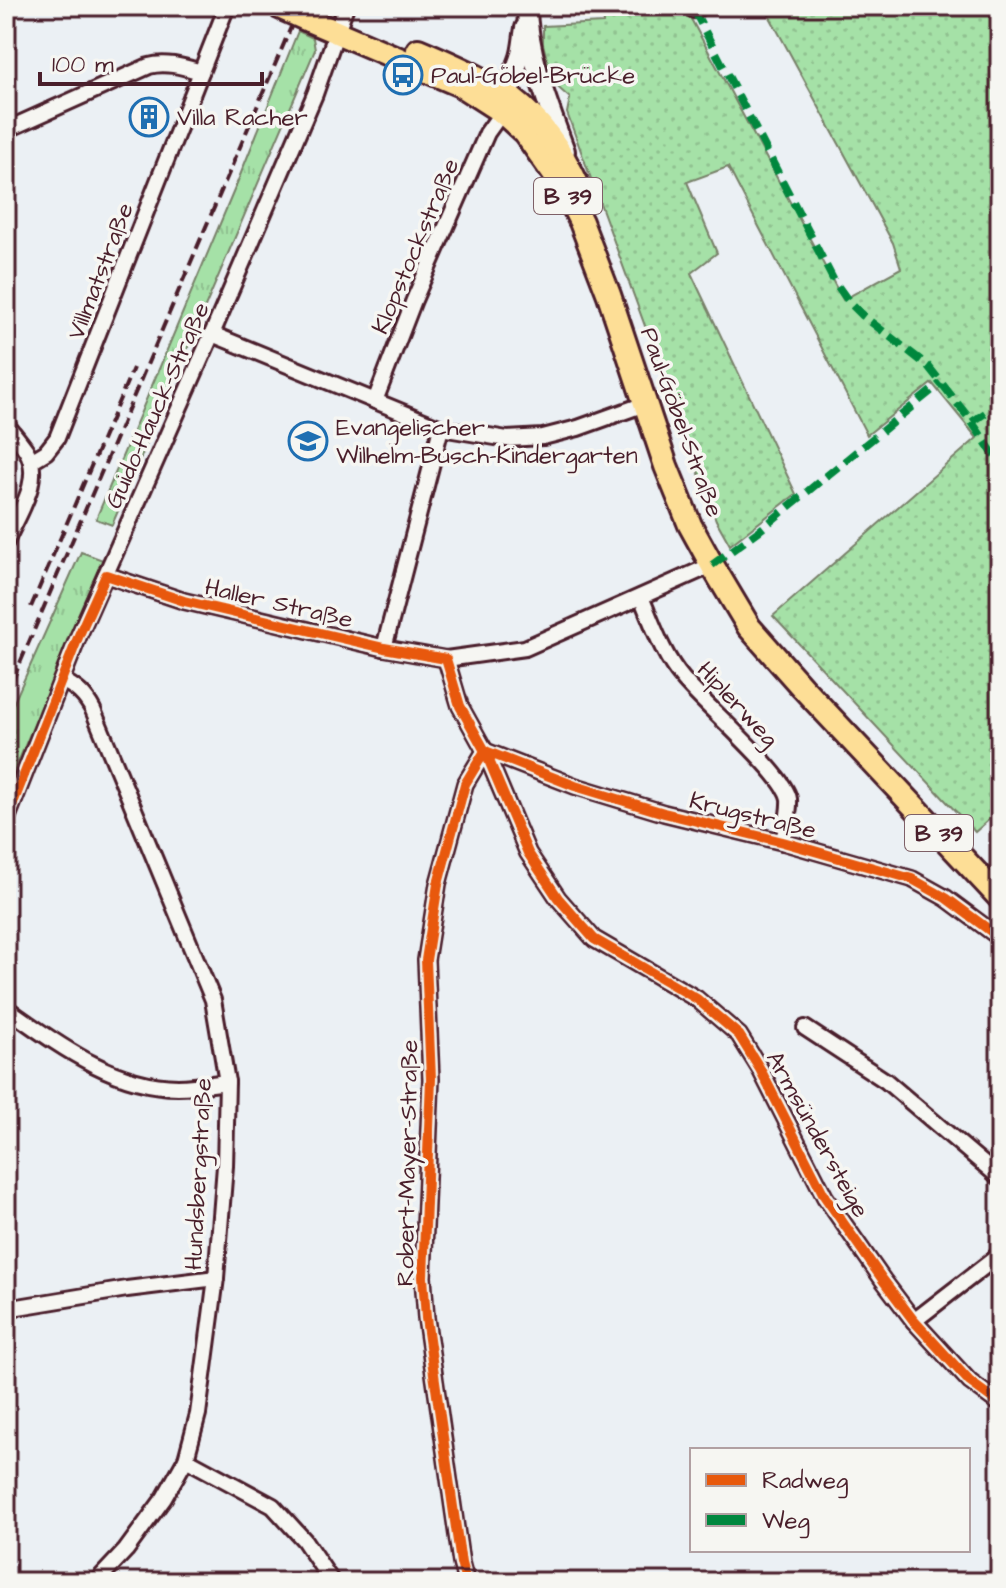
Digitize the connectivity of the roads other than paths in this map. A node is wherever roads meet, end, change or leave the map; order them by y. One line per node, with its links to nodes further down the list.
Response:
1 (227, 6): 9 (street, Villmatstraße)
2 (277, 6): 5 (main road, B 39, bridge)
3 (689, 6): 4 (street)
4 (702, 6)
5 (312, 11): 7 (main road, Paul-Göbel-Straße / B 39)
6 (527, 11): 8 (street); 10 (street)
7 (341, 19): 10 (main road, Paul-Göbel-Straße / B 39); 14 (street, Guido-Hauck-Straße)
8 (536, 64): 10 (street); 12 (street)
9 (201, 72): 11 (street); 19 (street, Villmatstraße)
10 (506, 105): 12 (main road, Paul-Göbel-Straße / B 39); 13 (main road, Paul-Göbel-Straße / B 39); 15 (street, Klopstockstraße)
11 (6, 130)
12 (576, 184): 13 (main road, Paul-Göbel-Straße / B 39)
13 (609, 295): 16 (main road, Paul-Göbel-Straße / B 39)
14 (212, 334): 15 (street); 22 (street, Guido-Hauck-Straße)
15 (375, 401): 18 (street)
16 (645, 404): 18 (street); 21 (main road, Paul-Göbel-Straße / B 39)
17 (6, 424): 19 (street)
18 (441, 428): 24 (street)
19 (31, 461): 20 (street)
20 (6, 542)
21 (712, 565): 23 (street, Haller Straße); 30 (main road, B 39)
22 (106, 575): 24 (street, Haller Straße); 26 (street, Guido-Hauck-Straße)
23 (641, 597): 25 (street, Haller Straße); 29 (street, Hiplerweg)
24 (384, 648): 25 (street, Haller Straße)
25 (446, 659): 27 (street, Armsündersteige)
26 (62, 680): 28 (street, Guido-Hauck-Straße); 34 (street, Hundsbergstraße)
27 (485, 751): 29 (street, Krugstraße); 39 (street, Armsündersteige); 44 (street, Robert-Mayer-Straße)
28 (6, 821)
29 (783, 842): 31 (street, Krugstraße)
30 (1000, 898)
31 (1000, 938)
32 (6, 1008): 34 (street)
33 (805, 1028): 35 (street)
34 (227, 1082): 37 (street, Hundsbergstraße)
35 (1000, 1178)
36 (1000, 1252): 39 (street)
37 (216, 1278): 38 (street); 41 (street, Hundsbergstraße)
38 (6, 1309)
39 (914, 1321): 40 (street, Armsündersteige)
40 (1000, 1404)
41 (186, 1459): 42 (street, Hundsbergstraße); 43 (street)
42 (96, 1582)
43 (332, 1582)
44 (466, 1582)

